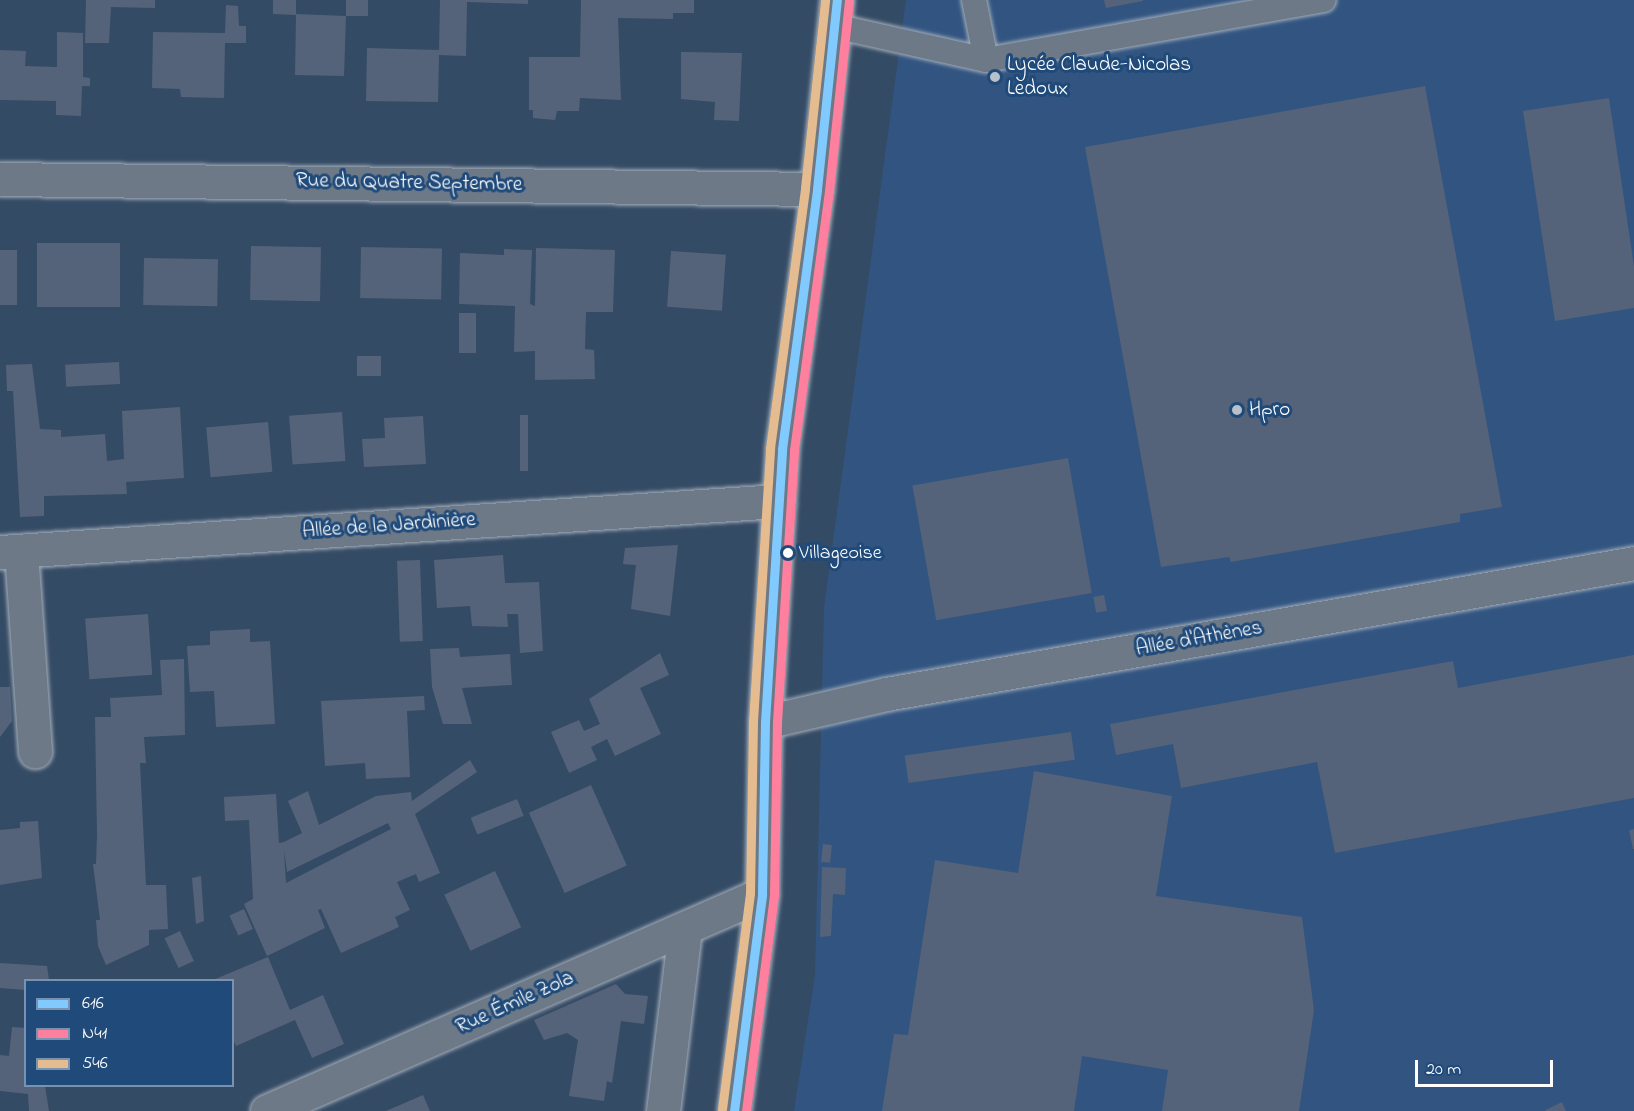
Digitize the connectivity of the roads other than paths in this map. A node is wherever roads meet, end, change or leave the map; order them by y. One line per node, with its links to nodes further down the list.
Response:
1 (974, 0): 4 (lane)
2 (1324, 0): 4 (lane)
3 (836, 13): 4 (lane); 6 (street)
4 (986, 60)
5 (0, 179): 6 (street, Rue du Quatre Septembre)
6 (817, 189): 7 (street)
7 (779, 501): 8 (street, Allée de la Jardinière); 10 (street)
8 (10, 552): 11 (street)
9 (1634, 562): 10 (street, Allée d'Athènes)
10 (765, 722): 12 (street)
11 (35, 752)
12 (762, 894): 13 (street, Rue Émile Zola); 16 (street)
13 (685, 928): 14 (street, Rue Émile Zola); 15 (street)
14 (267, 1111)
15 (663, 1111)
16 (734, 1111)

